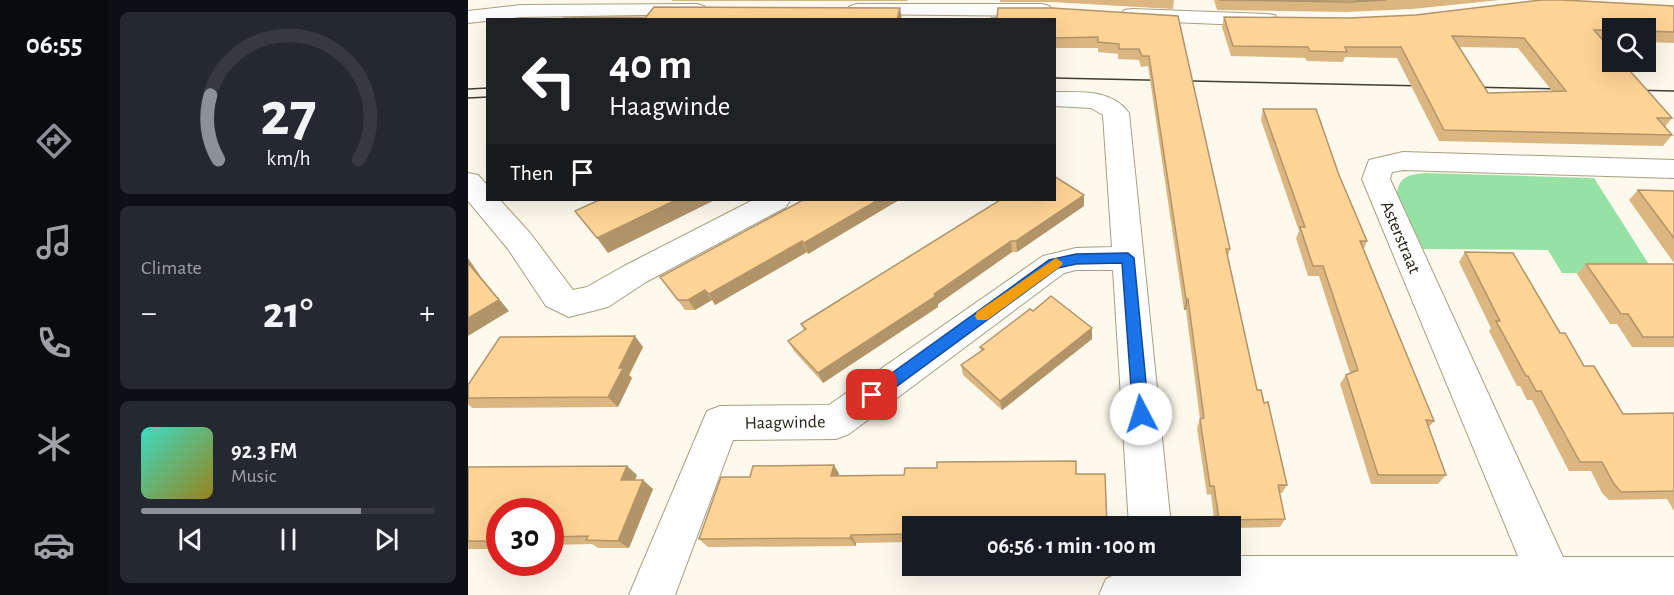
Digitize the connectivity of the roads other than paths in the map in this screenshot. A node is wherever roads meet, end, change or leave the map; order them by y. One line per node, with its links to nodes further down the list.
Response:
1 (594, 5): 2 (street); 6 (street)
2 (717, 10)
3 (837, 10): 4 (street)
4 (1064, 11)
5 (1111, 14): 7 (street)
6 (468, 17)
7 (1291, 20)
8 (1056, 99): 12 (street)
9 (1674, 169): 15 (street, Asterstraat)
10 (468, 182): 11 (street)
11 (774, 201)
12 (1128, 258): 13 (street); 18 (street, Haagwinde)
13 (1149, 516)
14 (1143, 579): 17 (street)
15 (1550, 579): 16 (street); 17 (street)
16 (1674, 579)
17 (1419, 587)
18 (652, 595)

